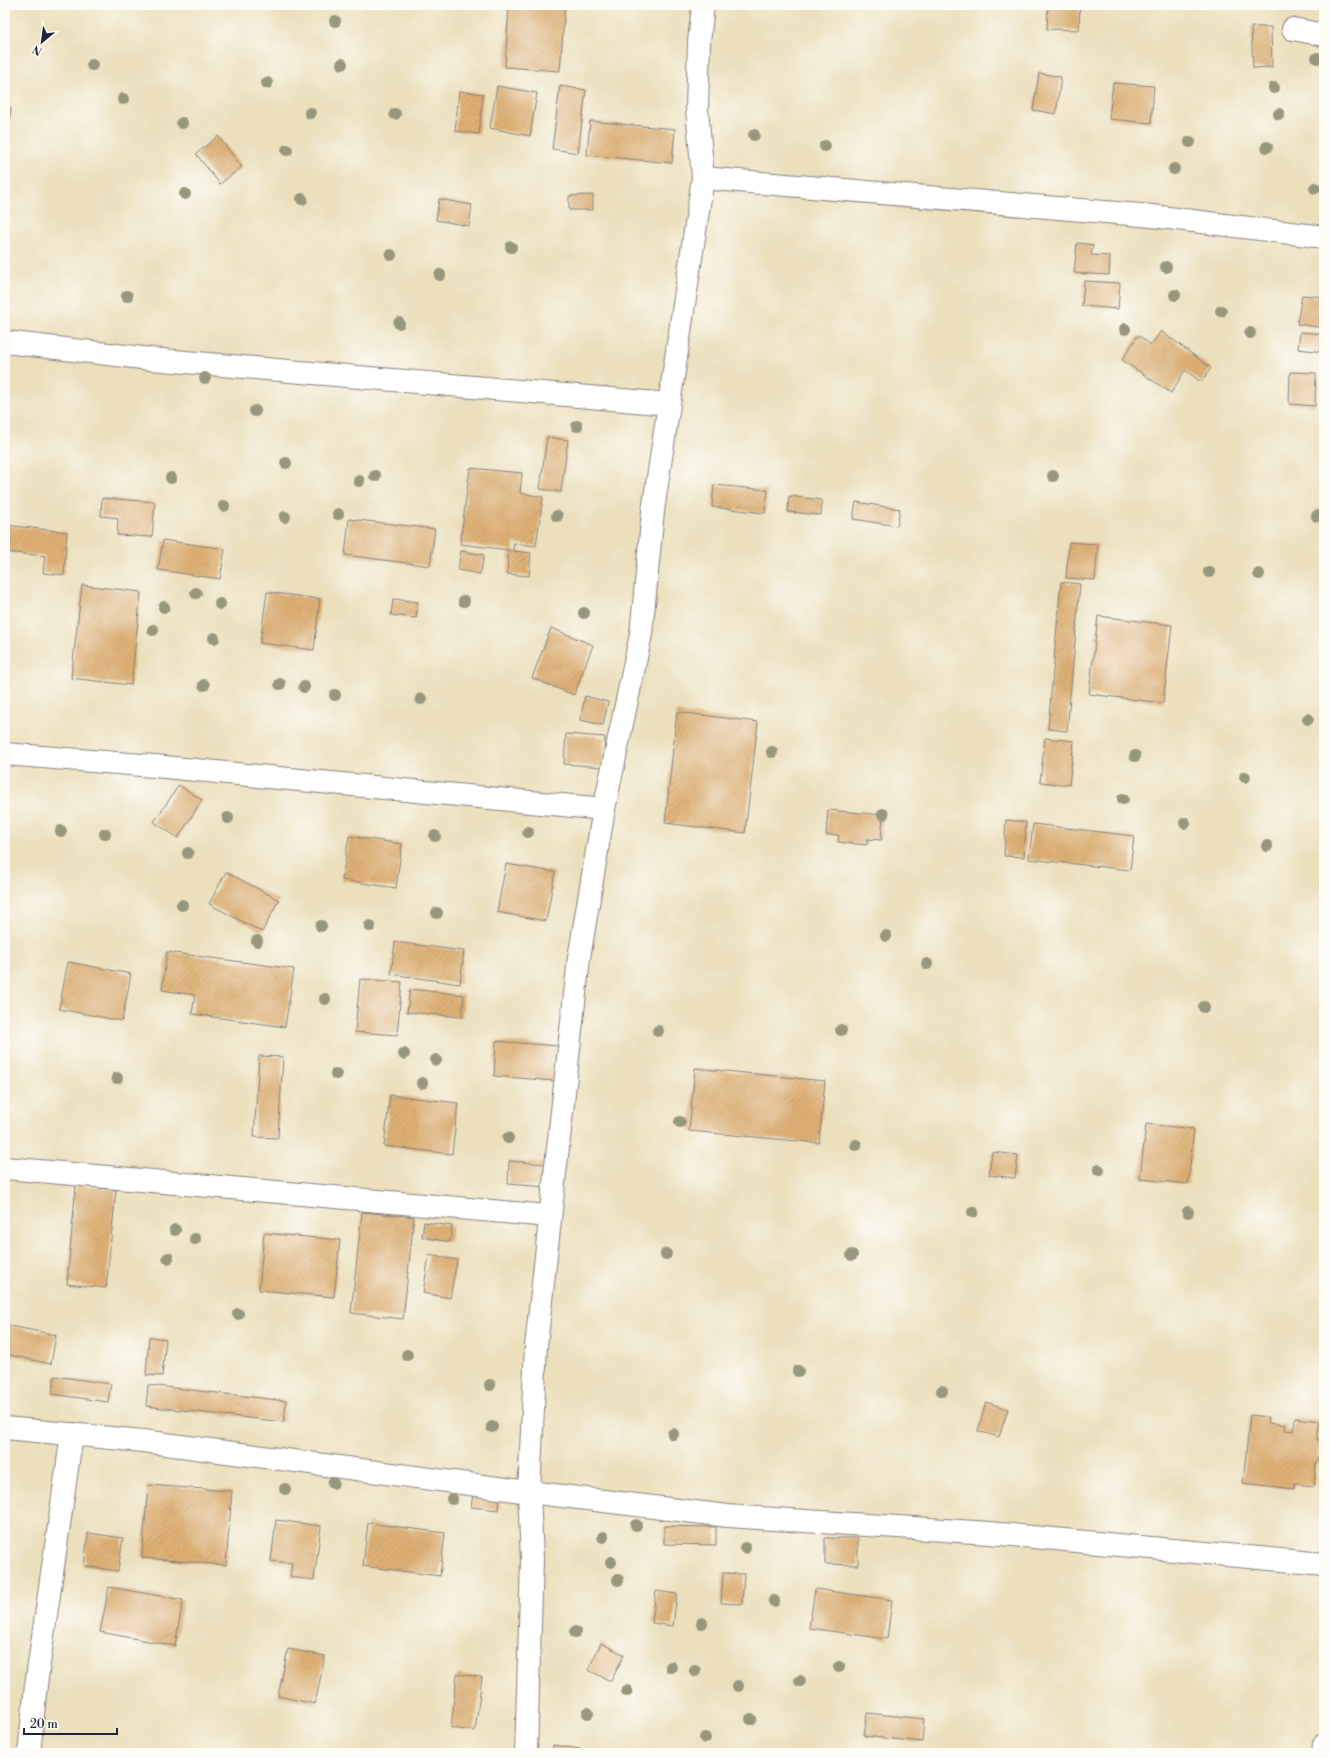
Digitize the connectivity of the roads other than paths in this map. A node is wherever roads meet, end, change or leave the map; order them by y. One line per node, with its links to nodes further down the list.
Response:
1 (703, 5): 4 (street)
2 (1293, 29): 3 (street)
3 (1324, 35)
4 (704, 178): 5 (street); 7 (street)
5 (1324, 237)
6 (5, 342): 7 (street)
7 (669, 404): 9 (street)
8 (5, 754): 9 (street)
9 (604, 809): 11 (street)
10 (5, 1168): 11 (street)
11 (549, 1216): 14 (street)
12 (5, 1428): 13 (street)
13 (72, 1434): 14 (street); 17 (street)
14 (529, 1492): 15 (street); 18 (street)
15 (1324, 1564)
16 (1324, 1744): 19 (street)
17 (29, 1753)
18 (526, 1753)
19 (1323, 1753)

